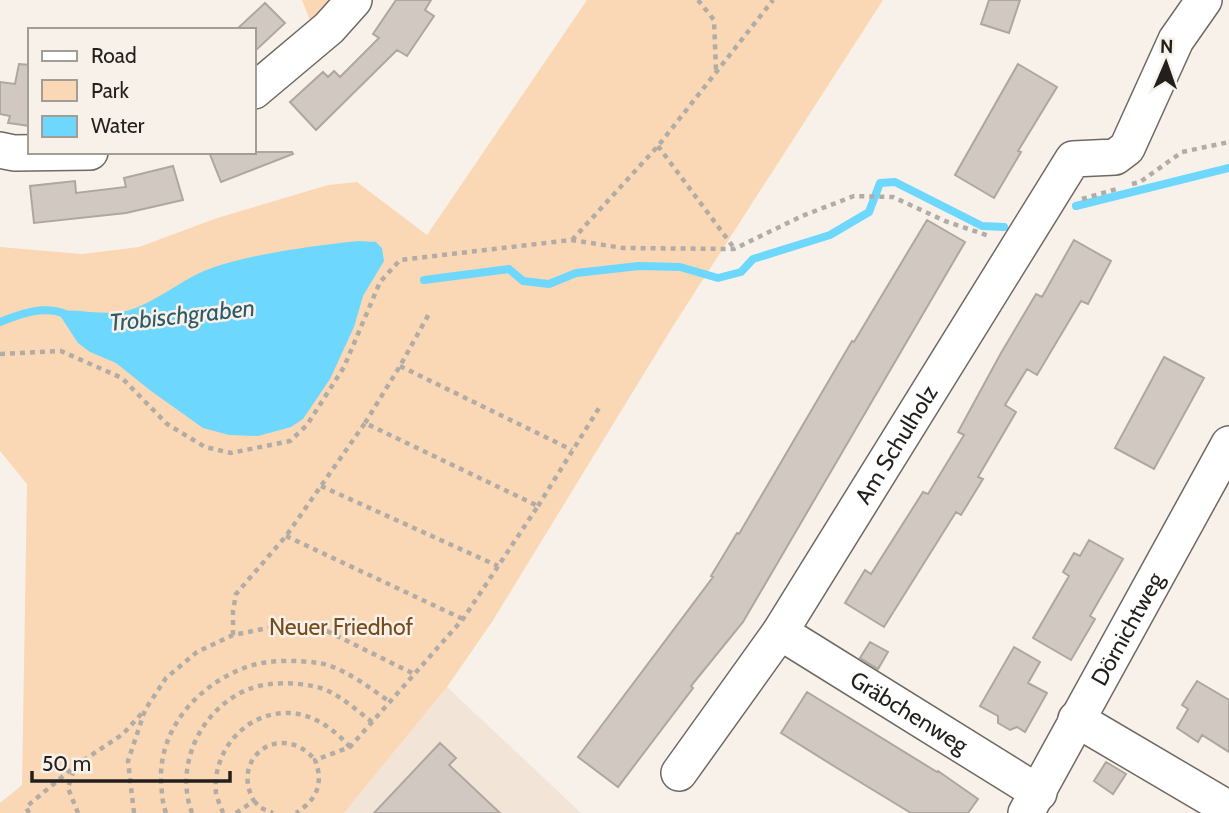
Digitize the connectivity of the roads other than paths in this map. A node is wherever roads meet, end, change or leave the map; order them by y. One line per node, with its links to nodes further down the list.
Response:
1 (355, 0): 3 (street)
2 (1204, 0): 7 (street, Am Schulholz)
3 (256, 89)
4 (0, 150): 5 (street)
5 (28, 153)
6 (1229, 444): 8 (street, Dörnichtweg)
7 (780, 632): 9 (street, Am Schulholz); 10 (street, Gräbchenweg)
8 (1076, 719): 10 (street, Dörnichtweg); 11 (street)
9 (679, 773)
10 (1033, 803)
11 (1229, 809)

